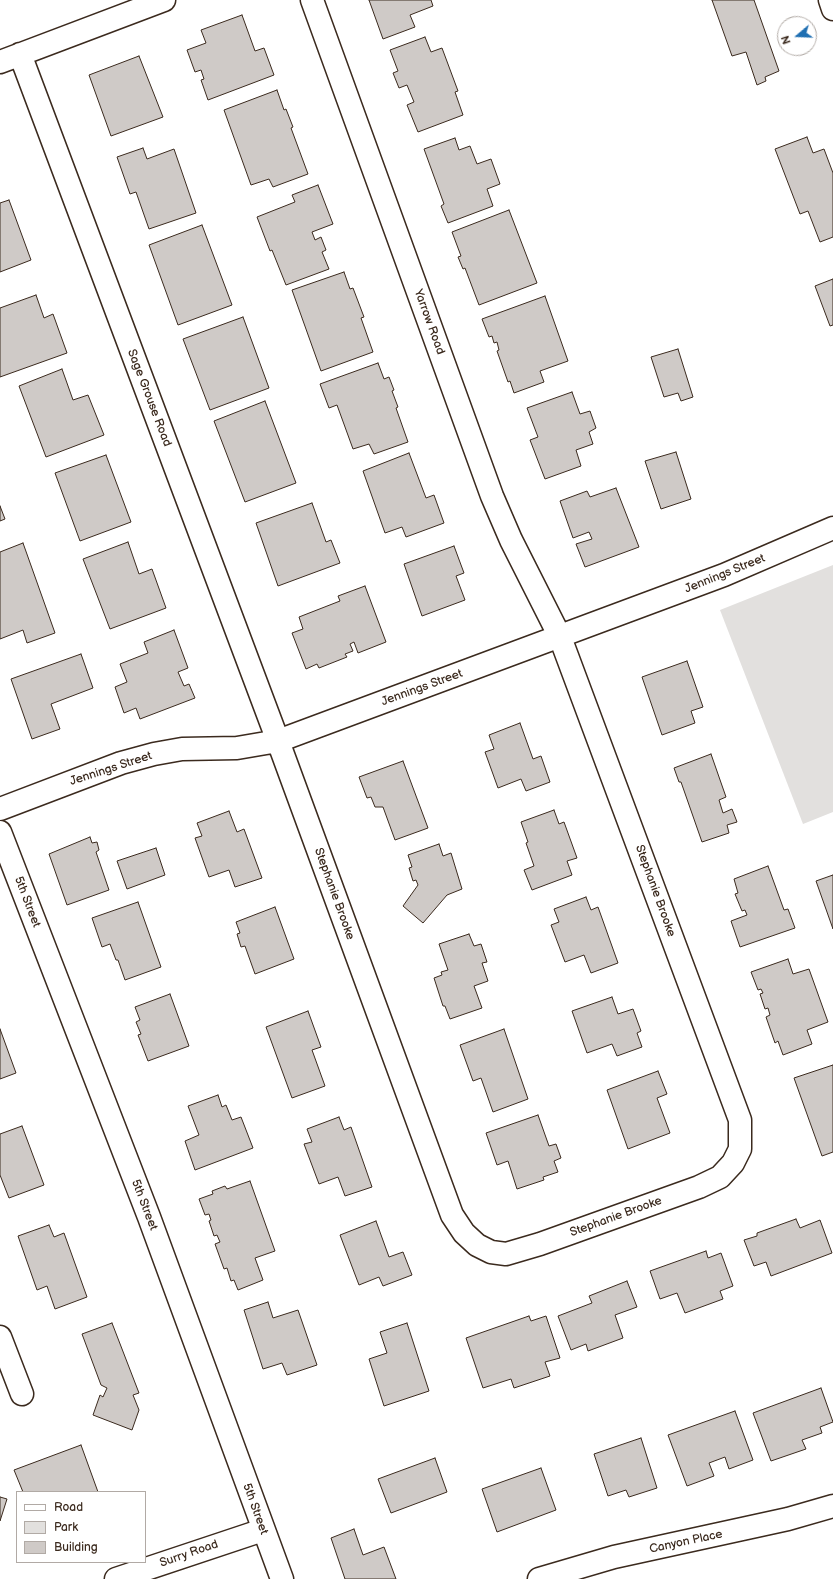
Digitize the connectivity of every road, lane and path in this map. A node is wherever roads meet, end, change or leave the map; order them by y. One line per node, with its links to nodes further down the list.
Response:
1 (164, 0): 5 (street)
2 (312, 0): 7 (street, Yarrow Road)
3 (830, 0): 4 (street)
4 (833, 9)
5 (10, 58): 8 (street, Sage Grouse Road)
6 (833, 528): 7 (street, Jennings Street)
7 (560, 637): 8 (street, Jennings Street); 8 (street, Stephanie Brooke)
8 (278, 742): 9 (street, Jennings Street)
9 (0, 809)
10 (0, 832): 14 (street, 5th Street)
11 (0, 1337): 12 (street)
12 (22, 1394)
13 (833, 1506): 17 (street, Canyon Place)
14 (263, 1530): 15 (street, Surry Road); 16 (street, 5th Street)
15 (116, 1579)
16 (282, 1579)
17 (539, 1579)

